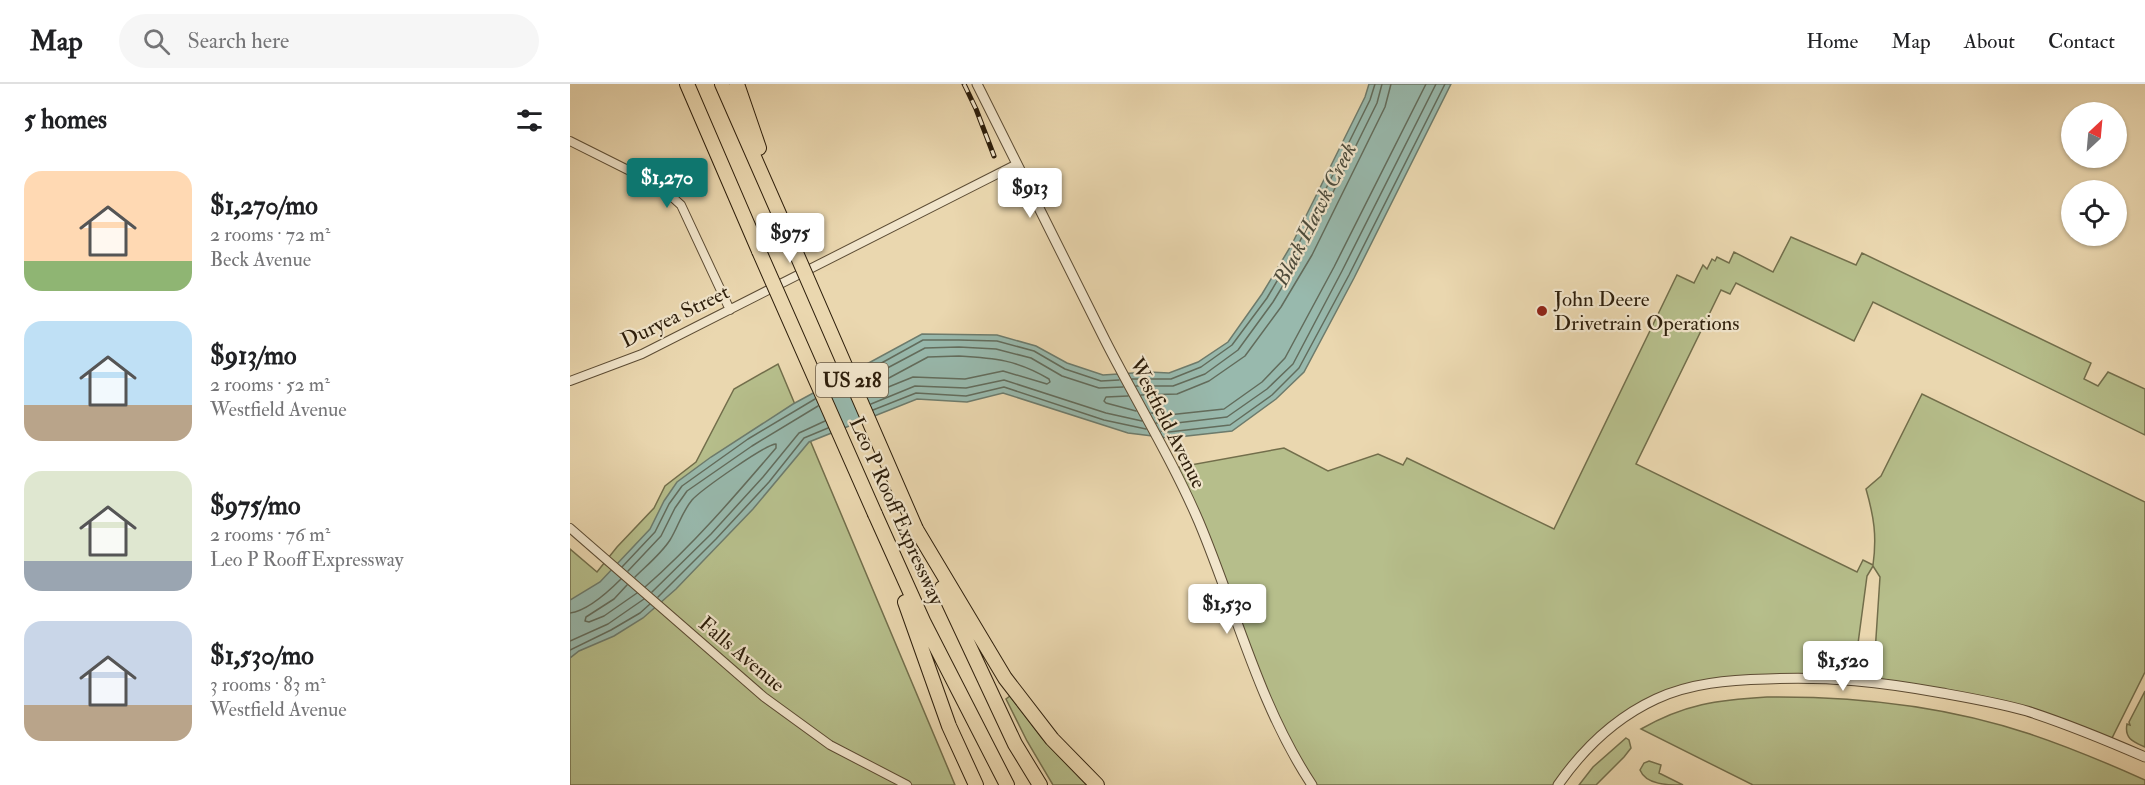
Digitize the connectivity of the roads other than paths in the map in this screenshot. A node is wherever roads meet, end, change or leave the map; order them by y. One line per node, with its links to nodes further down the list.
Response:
1 (677, 84): 8 (highway)
2 (687, 84): 8 (highway, Leo P Rooff Expressway / US 218)
3 (722, 84): 9 (highway, Leo P Rooff Expressway / US 218)
4 (737, 84): 9 (highway)
5 (977, 84): 7 (street, Westfield Avenue)
6 (570, 141): 10 (street)
7 (1017, 164): 10 (street, Duryea Street); 21 (street, Westfield Avenue)
8 (751, 232): 14 (highway, Leo P Rooff Expressway / US 218, bridge)
9 (787, 232): 13 (highway, Leo P Rooff Expressway / US 218, bridge)
10 (730, 310): 11 (street, Duryea Street)
11 (570, 381)
12 (570, 528): 16 (street, Falls Avenue)
13 (955, 606): 19 (highway, Leo P Rooff Expressway); 20 (highway)
14 (919, 627): 17 (highway); 18 (highway, Leo P Rooff Expressway)
15 (2145, 757): 22 (street)
16 (907, 785)
17 (976, 785)
18 (1006, 785)
19 (1040, 785)
20 (1097, 785)
21 (1312, 785)
22 (1558, 785)

